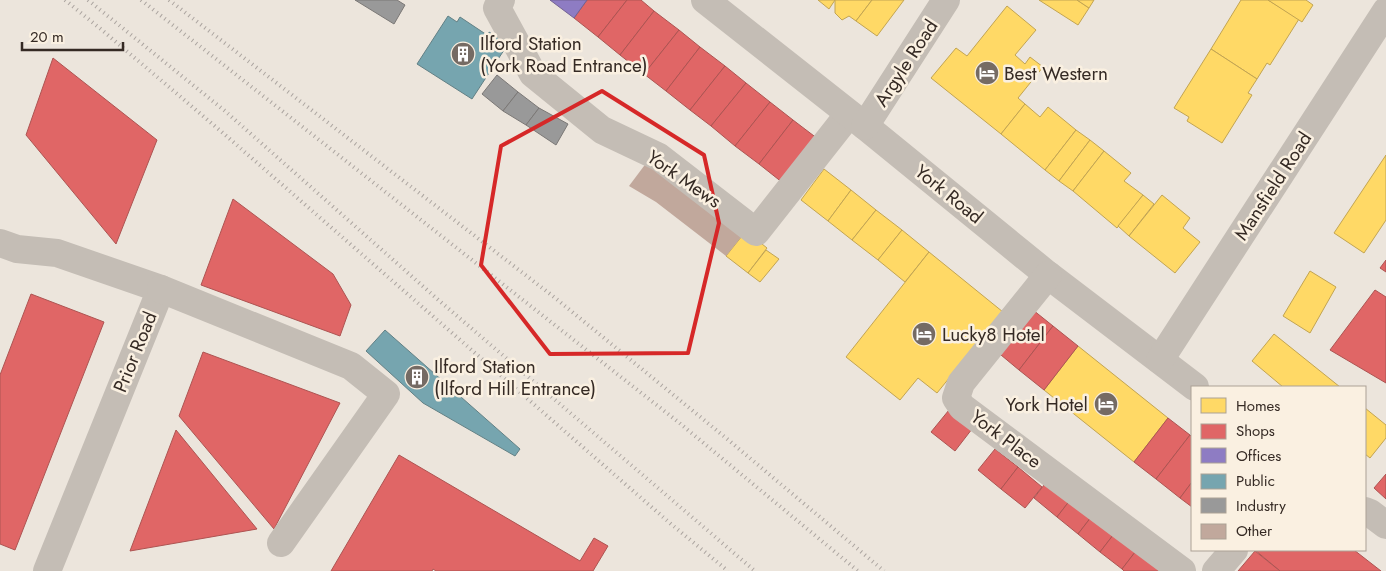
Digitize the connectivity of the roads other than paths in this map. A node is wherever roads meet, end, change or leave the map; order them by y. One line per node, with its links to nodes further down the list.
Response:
1 (501, 0): 5 (street, York Mews)
2 (705, 0): 5 (street, York Road)
3 (946, 0): 5 (street, Argyle Road)
4 (1386, 11): 9 (street, Mansfield Road)
5 (857, 120): 7 (street, York Road)
6 (0, 243): 8 (street, Prior Road)
7 (1048, 275): 9 (street, York Road); 16 (street, York Place)
8 (161, 289): 13 (street); 15 (street, Prior Road)
9 (1160, 360): 10 (street, York Road)
10 (1194, 386)
11 (1366, 511): 12 (street)
12 (1386, 525)
13 (281, 543)
14 (1233, 551): 17 (street)
15 (48, 571)
16 (1182, 571)
17 (1216, 571)

